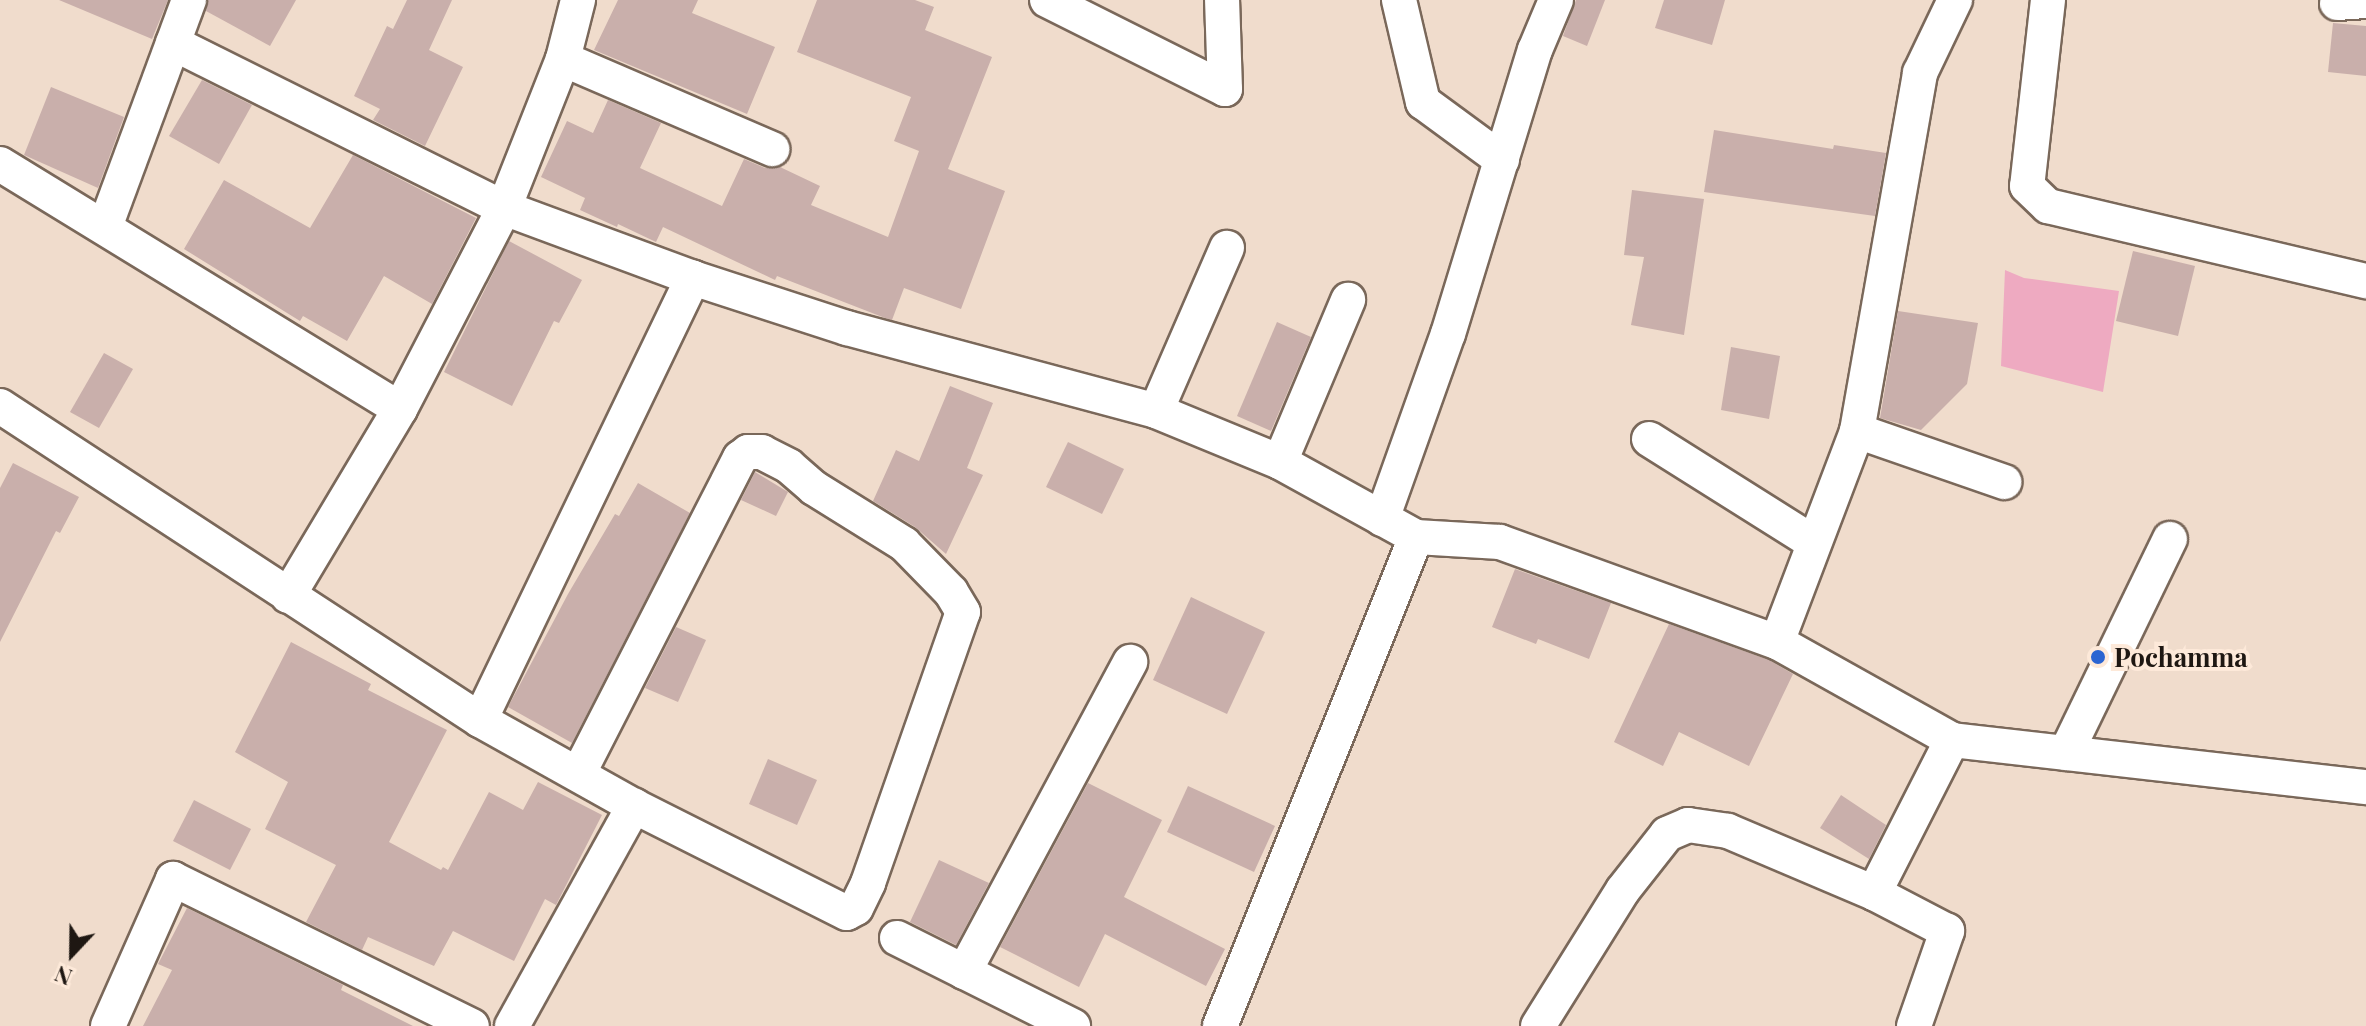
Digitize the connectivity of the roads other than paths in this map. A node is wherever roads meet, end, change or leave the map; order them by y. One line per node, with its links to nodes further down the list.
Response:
1 (189, 0): 9 (street)
2 (578, 0): 10 (street)
3 (1047, 0): 4 (street)
4 (1222, 0)
5 (1399, 0): 12 (street)
6 (1556, 0): 12 (street)
7 (1955, 0): 23 (street)
8 (2048, 0): 18 (street)
9 (173, 43): 14 (street); 15 (street)
10 (563, 59): 11 (street); 14 (street)
11 (772, 149)
12 (1502, 160): 27 (street)
13 (0, 164): 15 (street)
14 (504, 208): 17 (street); 21 (street)
15 (105, 227): 21 (street)
16 (1227, 248): 22 (street)
17 (693, 278): 22 (street); 34 (street)
18 (2366, 281)
19 (1348, 300): 25 (street)
20 (0, 406): 31 (street)
21 (400, 409): 31 (street)
22 (1156, 411): 25 (street)
23 (1857, 431): 26 (street); 30 (street)
24 (1649, 439): 30 (street)
25 (1280, 462): 27 (street)
26 (2004, 482)
27 (1382, 519): 28 (street)
28 (1416, 537): 32 (street); 47 (street)
29 (2170, 539): 36 (street)
30 (1814, 543): 32 (street)
31 (288, 596): 34 (street)
32 (1777, 642): 35 (street)
33 (1130, 662): 42 (street)
34 (480, 720): 37 (street)
35 (1952, 740): 36 (street); 40 (street)
36 (2066, 753): 38 (street)
37 (579, 773): 39 (street); 39 (street)
38 (2366, 787)
39 (634, 806): 45 (street)
40 (1874, 893): 48 (street); 49 (street)
41 (897, 938): 42 (street)
42 (964, 972): 46 (street)
43 (108, 1026): 44 (street)
44 (472, 1026)
45 (512, 1026)
46 (1073, 1026)
47 (1220, 1026)
48 (1538, 1026)
49 (1914, 1026)

